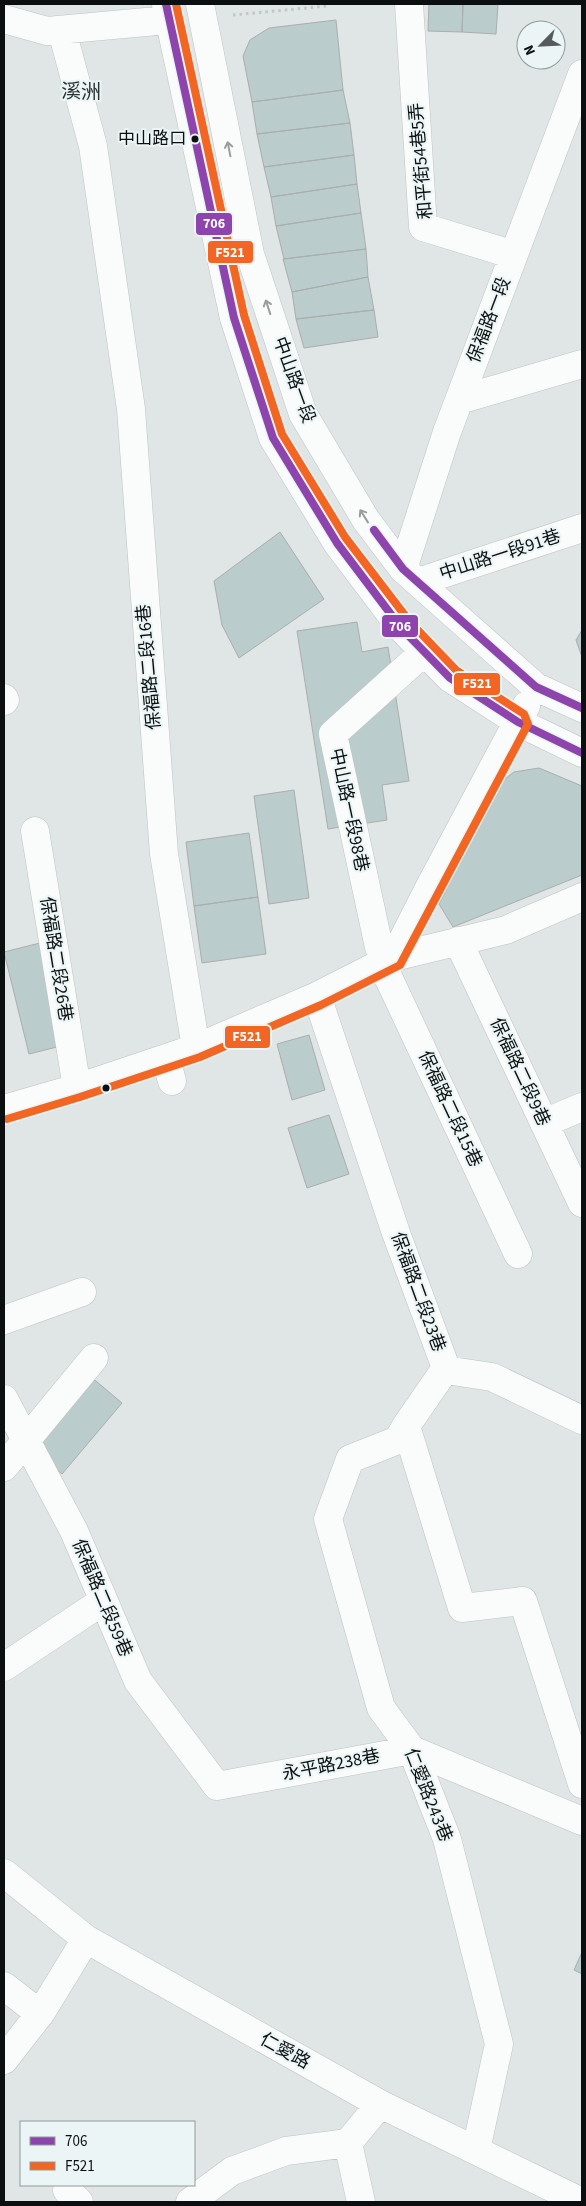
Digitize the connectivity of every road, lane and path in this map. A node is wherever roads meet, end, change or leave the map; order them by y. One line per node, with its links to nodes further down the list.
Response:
1 (409, 4): 8 (street, 和平街54巷5弄)
2 (327, 6): 3 (path)
3 (201, 11): 12 (street, 中山路一段, one-way to 3)
4 (167, 12): 6 (street); 13 (street, 中山路一段)
5 (4, 19): 6 (street)
6 (62, 31): 22 (street, 保福路二段16巷)
7 (582, 74): 8 (street, 保福路一段)
8 (514, 255): 10 (street, 保福路一段)
9 (582, 364): 10 (street)
10 (459, 400): 12 (street, 保福路一段)
11 (582, 528): 12 (street, 中山路一段91巷)
12 (410, 576): 14 (street, 中山路一段)
13 (424, 652): 15 (street, 中山路一段); 20 (street, 中山路一段98巷)
14 (565, 695): 15 (street)
15 (518, 722): 16 (street, 中山路一段); 20 (street)
16 (582, 753)
17 (35, 831): 23 (street, 保福路二段26巷)
18 (582, 897): 19 (street)
19 (458, 942): 20 (street); 26 (street, 保福路二段9巷)
20 (385, 956): 21 (street); 28 (street, 保福路二段15巷)
21 (317, 996): 22 (street); 32 (street, 保福路二段23巷)
22 (196, 1048): 23 (street)
23 (77, 1088): 25 (street)
24 (582, 1107): 26 (street)
25 (4, 1109)
26 (544, 1123): 27 (street, 保福路二段9巷)
27 (582, 1203)
28 (518, 1254)
29 (82, 1292): 30 (street)
30 (4, 1320)
31 (94, 1358): 36 (street)
32 (446, 1368): 34 (street); 35 (street, 保福路二段23巷)
33 (4, 1399): 36 (street, 保福路二段59巷)
34 (582, 1420)
35 (406, 1426): 40 (street, 仁愛路243巷); 41 (street)
36 (26, 1440): 37 (street); 38 (street, 保福路二段59巷)
37 (4, 1467)
38 (103, 1601): 39 (street); 42 (street, 保福路二段59巷)
39 (4, 1667)
40 (412, 1750): 42 (street, 永平路238巷); 43 (street); 51 (street, 仁愛路243巷)
41 (582, 1784)
42 (217, 1786)
43 (582, 1821)
44 (4, 1873): 45 (street, 仁愛路)
45 (86, 1940): 47 (street); 49 (street, 仁愛路)
46 (4, 1986): 47 (street)
47 (40, 2014): 48 (street)
48 (4, 2060)
49 (380, 2104): 50 (street); 51 (street, 仁愛路)
50 (348, 2144): 52 (street); 53 (street)
51 (476, 2150): 54 (street, 仁愛路)
52 (190, 2202)
53 (361, 2202)
54 (582, 2202)

